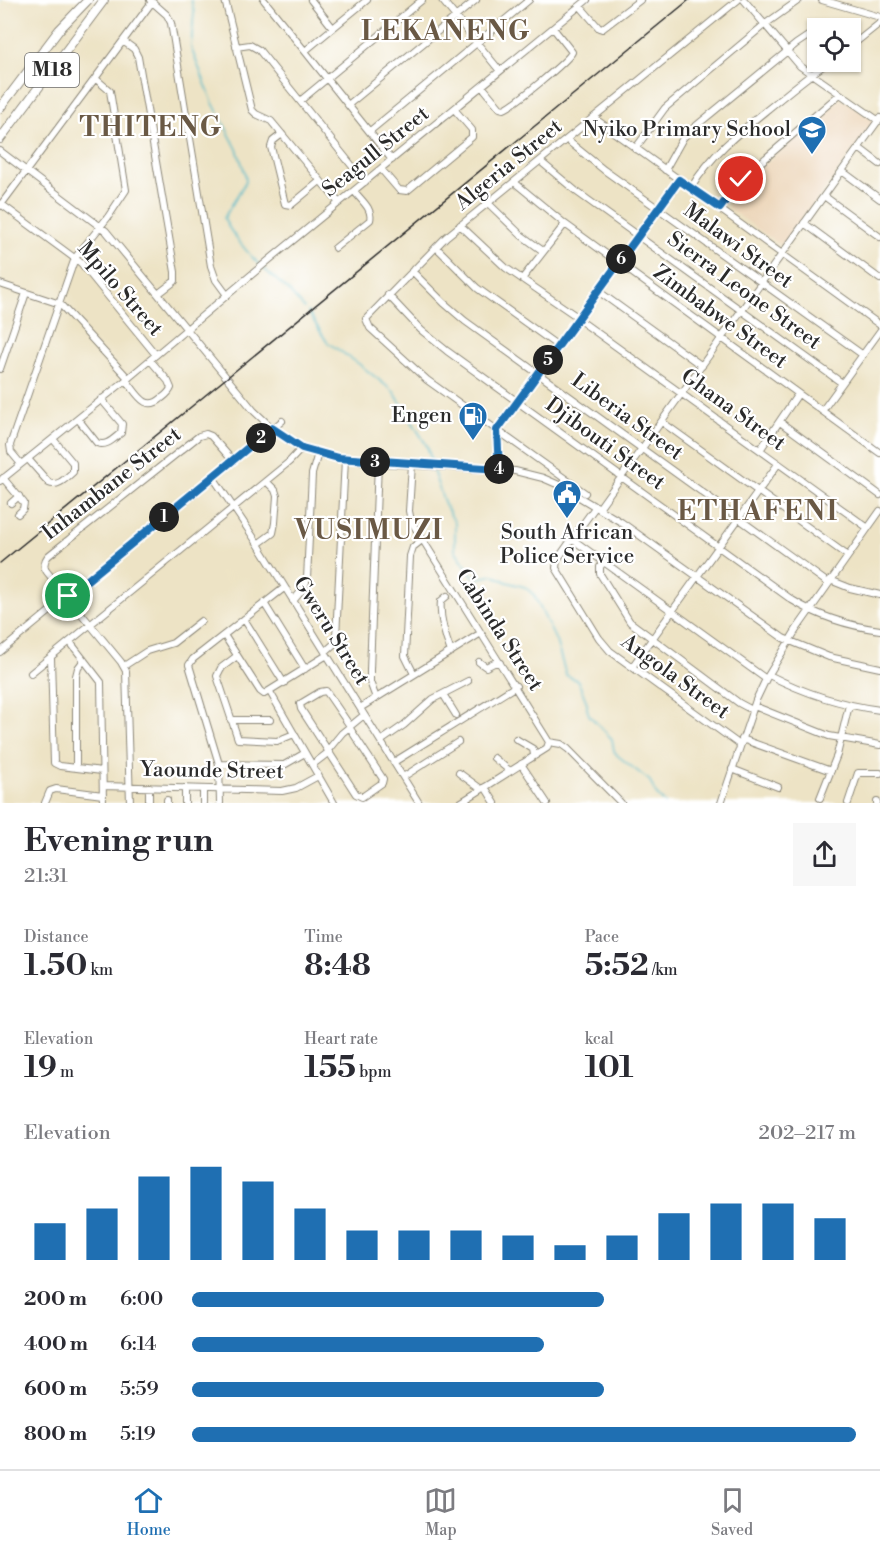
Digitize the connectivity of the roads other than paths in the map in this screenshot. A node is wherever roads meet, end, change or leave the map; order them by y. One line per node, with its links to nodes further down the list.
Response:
1 (88, 0): 42 (main road, M18)
2 (104, 0): 48 (main road, M18)
3 (225, 0): 30 (street)
4 (264, 0): 31 (street)
5 (311, 0): 24 (street)
6 (367, 0): 18 (street)
7 (422, 0): 36 (street)
8 (442, 0): 20 (street)
9 (476, 0): 20 (street)
10 (529, 0): 29 (street)
11 (587, 0): 19 (street, Seagull Street)
12 (640, 0): 19 (street)
13 (738, 0): 44 (street, Algeria Street)
14 (744, 0): 23 (street)
15 (799, 0): 23 (street)
16 (822, 0): 21 (street)
17 (151, 1): 28 (street); 93 (street)
18 (357, 3): 24 (street)
19 (580, 6): 25 (street, Seagull Street)
20 (456, 17): 29 (street); 41 (street)
21 (880, 17)
22 (880, 23): 27 (street)
23 (764, 25): 32 (street); 51 (street)
24 (333, 28): 31 (street)
25 (553, 28): 33 (street, Seagull Street); 38 (street)
26 (807, 38): 32 (street)
27 (861, 38)
28 (123, 41): 37 (street); 92 (street)
29 (477, 43): 33 (street); 46 (street)
30 (236, 47): 40 (street); 47 (street)
31 (305, 51): 36 (street)
32 (786, 51): 35 (street); 58 (street)
33 (500, 71): 38 (street, Seagull Street)
34 (814, 72): 35 (street)
35 (811, 74): 39 (street); 64 (street)
36 (327, 78): 40 (street); 41 (street)
37 (96, 79): 57 (street); 76 (street)
38 (482, 87): 43 (street, Seagull Street)
39 (840, 94): 45 (street); 72 (street)
40 (300, 100): 62 (street)
41 (348, 105): 46 (street)
42 (0, 108)
43 (454, 109): 53 (street, Seagull Street); 56 (street)
44 (594, 118): 49 (street, Algeria Street); 51 (street)
45 (879, 120): 50 (street, Angola Street)
46 (370, 131): 53 (street)
47 (282, 134): 61 (street); 61 (street)
48 (0, 139)
49 (567, 140): 54 (street, Algeria Street); 71 (street, Malawi Street)
50 (858, 148): 55 (street); 59 (street, Angola Street)
51 (635, 149): 58 (street)
52 (0, 151): 57 (street)
53 (392, 160): 56 (street, Seagull Street)
54 (540, 161): 63 (street, Algeria Street); 77 (street, Sierra Leone Street)
55 (880, 164)
56 (381, 169): 62 (street, Seagull Street)
57 (26, 170): 70 (street); 76 (street)
58 (664, 170): 60 (street)
59 (842, 171): 66 (street, Angola Street); 67 (street)
60 (679, 180): 64 (street); 71 (street)
61 (320, 181): 68 (street)
62 (365, 182): 65 (street, Seagull Street)
63 (514, 182): 69 (street, Algeria Street); 74 (street, Zimbabwe Street)
64 (690, 188): 72 (street)
65 (354, 191): 68 (street, Seagull Street); 80 (street)
66 (824, 196): 73 (street, Angola Street); 78 (street)
67 (880, 199)
68 (339, 203): 93 (street, Seagull Street)
69 (488, 203): 75 (street, Algeria Street); 81 (street)
70 (1, 205): 83 (street, Mpilo Street)
71 (658, 208): 77 (street); 89 (street, Malawi Street)
72 (720, 208): 82 (street)
73 (804, 223): 82 (street, Angola Street); 87 (street)
74 (565, 224): 81 (street); 84 (street, Zimbabwe Street)
75 (460, 225): 79 (street, Algeria Street); 86 (street, Ghana Street)
76 (100, 226): 83 (street); 92 (street)
77 (638, 235): 84 (street); 96 (street, Sierra Leone Street)
78 (880, 237)
79 (436, 247): 85 (street, Algeria Street); 102 (street)
80 (335, 248)
81 (543, 251): 86 (street)
82 (783, 254): 89 (street, Angola Street); 98 (street)
83 (75, 258): 95 (street); 103 (street, Mpilo Street)
84 (618, 263): 90 (street); 101 (street, Zimbabwe Street)
85 (412, 271): 94 (street, Algeria Street); 108 (street, Liberia Street)
86 (522, 279): 97 (street, Ghana Street)
87 (880, 279)
88 (0, 284): 91 (street)
89 (762, 284): 96 (street, Angola Street); 104 (street, Malawi Street)
90 (598, 291): 97 (street); 106 (street)
91 (26, 293): 95 (street); 107 (street)
92 (158, 294): 99 (street)
93 (226, 295): 99 (street, Seagull Street)
94 (388, 296): 114 (street, Djibouti Street); 121 (street, Algeria Street)
95 (60, 304): 109 (street); 132 (street)
96 (742, 310): 101 (street, Angola Street); 110 (street, Sierra Leone Street)
97 (579, 318): 102 (street); 111 (street, Ghana Street)
98 (880, 326)
99 (186, 329): 103 (street, Seagull Street); 120 (street)
100 (880, 332): 104 (street)
101 (722, 338): 106 (street, Angola Street); 112 (street, Zimbabwe Street)
102 (558, 346): 108 (street)
103 (156, 355): 105 (street, Seagull Street)
104 (862, 355): 110 (street)
105 (150, 360): 109 (street, Seagull Street); 109 (street)
106 (702, 366): 111 (street, Angola Street)
107 (0, 369)
108 (538, 374): 114 (street); 124 (street, Liberia Street)
109 (127, 379): 113 (street, Seagull Street)
110 (842, 383): 115 (street)
111 (682, 394): 118 (street, Angola Street); 125 (street, Ghana Street)
112 (798, 394): 115 (street, Zimbabwe Street); 119 (street)
113 (101, 399): 116 (street, Seagull Street); 116 (street)
114 (518, 401): 121 (street); 137 (street, Djibouti Street)
115 (822, 411): 127 (street, Zimbabwe Street)
116 (78, 419): 122 (street, Seagull Street)
117 (282, 421): 120 (street)
118 (662, 422): 124 (street, Angola Street); 140 (street)
119 (780, 422): 125 (street); 142 (street)
120 (272, 428): 123 (street); 130 (street)
121 (497, 430): 135 (street); 141 (street)
122 (52, 439): 128 (street, Seagull Street); 128 (street)
123 (302, 448): 126 (street); 139 (street)
124 (642, 449): 137 (street, Angola Street); 149 (street, Liberia Street)
125 (760, 450): 134 (street, Ghana Street)
126 (318, 453): 129 (street); 163 (street)
127 (880, 453)
128 (28, 459): 132 (street, Seagull Street)
129 (345, 459): 131 (street); 178 (street)
130 (233, 461): 136 (street); 161 (street, Inhambane Street)
131 (378, 462): 133 (street); 196 (street)
132 (21, 464): 138 (street, Seagull Street)
133 (412, 464): 135 (street); 152 (street, Cabinda Street)
134 (778, 464): 140 (street); 150 (street, Ghana Street)
135 (499, 469): 146 (street)
136 (213, 477): 145 (street, Gweru Street); 161 (street)
137 (622, 477): 146 (street, Angola Street); 154 (street, Djibouti Street)
138 (2, 479): 143 (street)
139 (266, 481): 145 (street); 153 (street)
140 (758, 491): 149 (street); 155 (street)
141 (585, 493)
142 (880, 495)
143 (20, 496): 144 (street); 148 (street)
144 (11, 503)
145 (234, 507): 153 (street, Gweru Street); 169 (street)
146 (597, 507): 151 (street, Angola Street); 157 (street)
147 (880, 511): 150 (street)
148 (18, 514)
149 (738, 519): 154 (street); 158 (street, Liberia Street)
150 (868, 528): 155 (street)
151 (572, 539): 156 (street); 185 (street, Angola Street)
152 (422, 540): 171 (street, Cabinda Street); 189 (street)
153 (258, 544): 159 (street, Gweru Street)
154 (718, 547): 157 (street); 166 (street, Djibouti Street)
155 (848, 556): 158 (street)
156 (604, 561): 165 (street); 173 (street)
157 (696, 576): 165 (street); 174 (street)
158 (829, 581): 160 (street, Liberia Street); 166 (street)
159 (284, 588): 163 (street, Gweru Street); 164 (street)
160 (880, 595)
161 (68, 596): 169 (street, Inhambane Street); 176 (street)
162 (447, 596): 177 (street)
163 (293, 601): 178 (street, Gweru Street)
164 (264, 603): 167 (street); 187 (street)
165 (672, 610): 173 (street); 190 (street)
166 (809, 610): 170 (street, Djibouti Street); 174 (street)
167 (244, 619): 172 (street); 192 (street)
168 (201, 621): 184 (street)
169 (91, 625): 175 (street); 184 (street, Inhambane Street)
170 (880, 630)
171 (481, 633): 177 (street); 183 (street, Cabinda Street)
172 (224, 635): 179 (street); 219 (street)
173 (652, 639): 185 (street); 199 (street)
174 (789, 641): 186 (street); 190 (street)
175 (70, 642): 180 (street); 181 (street)
176 (0, 652)
177 (452, 652): 189 (street)
178 (326, 653): 187 (street); 198 (street, Gweru Street)
179 (237, 656): 194 (street); 203 (street)
180 (51, 658): 188 (street); 222 (street)
181 (84, 660): 222 (street); 224 (street)
182 (479, 662): 183 (street)
183 (500, 663): 193 (street, Cabinda Street)
184 (124, 666): 232 (street)
185 (632, 667): 211 (street, Angola Street)
186 (880, 668)
187 (305, 669): 192 (street)
188 (31, 674)
189 (414, 674): 196 (street)
190 (768, 677): 197 (street); 199 (street)
191 (468, 681): 195 (street)
192 (284, 683): 194 (street)
193 (516, 686): 212 (street, Cabinda Street); 218 (street)
194 (270, 692): 206 (street)
195 (443, 694): 202 (street); 209 (street)
196 (376, 698): 198 (street)
197 (849, 705): 200 (street); 208 (street)
198 (360, 708): 201 (street, Gweru Street)
199 (753, 708): 208 (street); 211 (street)
200 (880, 710)
201 (364, 715): 205 (street); 209 (street, Gweru Street)
202 (456, 715)
203 (231, 720): 204 (street); 206 (street)
204 (270, 720)
205 (350, 727): 214 (street); 214 (street); 214 (street)
206 (294, 734): 215 (street)
207 (516, 739): 216 (street)
208 (840, 739): 213 (street); 226 (street)
209 (381, 741): 218 (street, Gweru Street)
210 (458, 742): 230 (street)
211 (741, 742): 223 (street); 226 (street, Angola Street)
212 (549, 744): 216 (street); 254 (street)
213 (880, 745)
214 (329, 751): 221 (street)
215 (305, 753): 219 (street); 221 (street)
216 (534, 755): 220 (street)
217 (494, 758): 225 (street)
218 (394, 762): 230 (street, Gweru Street)
219 (219, 764): 238 (street)
220 (521, 764): 225 (street); 253 (street)
221 (312, 765): 229 (street)
222 (76, 768): 224 (street)
223 (732, 769): 233 (street); 255 (street)
224 (102, 771): 231 (street)
225 (510, 771): 236 (street)
226 (831, 771): 240 (street)
227 (459, 773): 236 (street)
228 (880, 773): 256 (street)
229 (318, 776): 238 (street, Yaounde Street); 241 (street)
230 (403, 777): 250 (street, Gweru Street)
231 (103, 786): 232 (street, Yaounde Street); 239 (street)
232 (130, 787): 234 (street, Yaounde Street); 244 (street)
233 (778, 787)
234 (149, 788): 235 (street, Yaounde Street); 245 (street)
235 (185, 788): 237 (street, Yaounde Street); 246 (street)
236 (483, 788): 251 (street); 252 (street)
237 (203, 789): 238 (street, Yaounde Street); 247 (street)
238 (221, 789): 248 (street)
239 (103, 795): 242 (street); 243 (street)
240 (819, 798)
241 (333, 800): 249 (street)
242 (45, 803)
243 (103, 803)
244 (130, 803)
245 (149, 803)
246 (186, 803)
247 (203, 803)
248 (220, 803)
249 (324, 803)
250 (419, 803)
251 (460, 803)
252 (495, 803)
253 (547, 803)
254 (621, 803)
255 (721, 803)
256 (848, 803)

